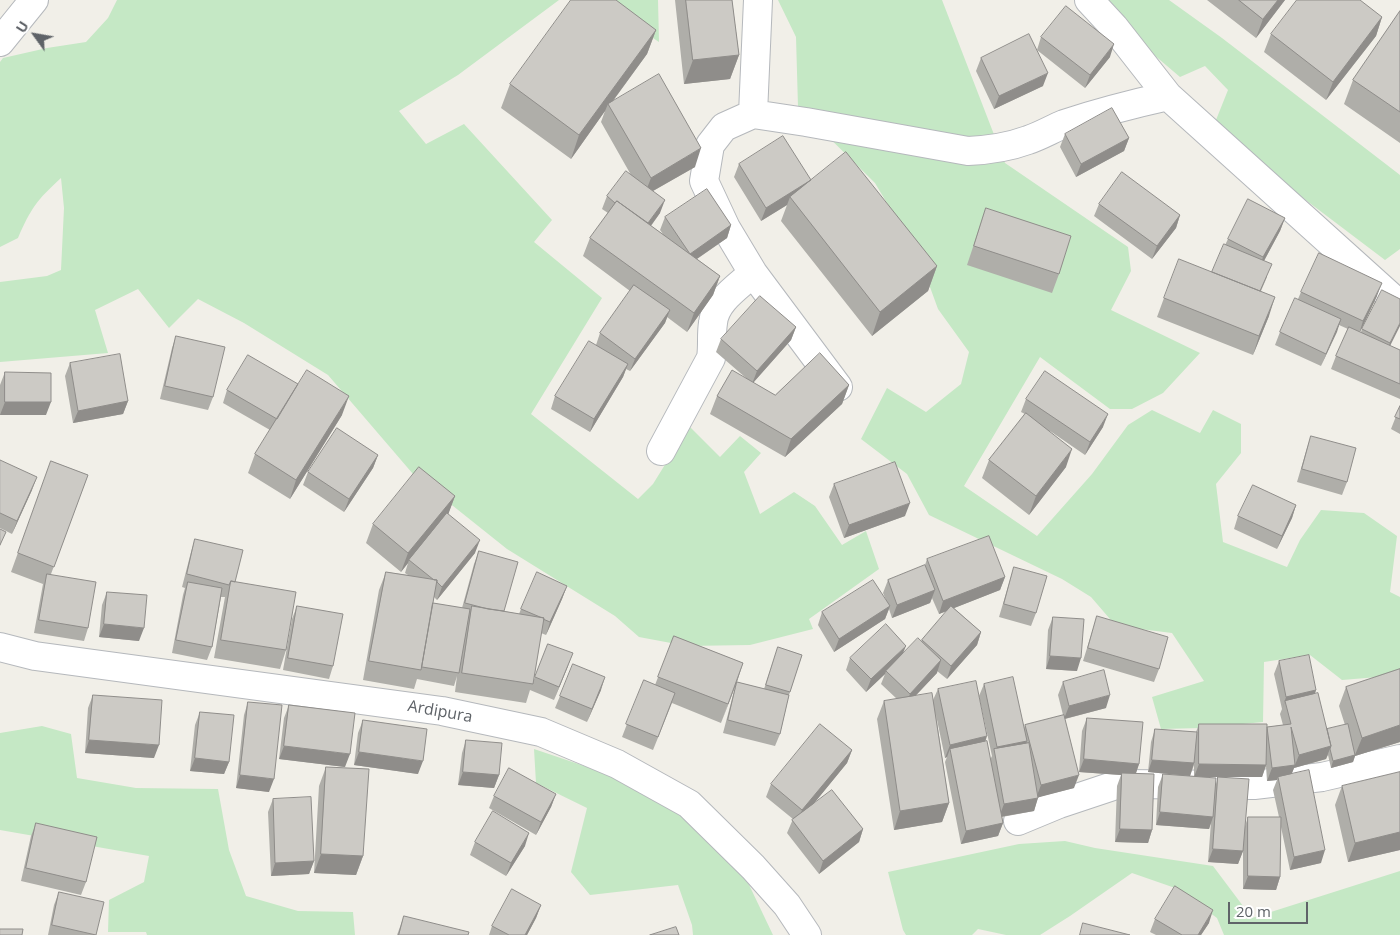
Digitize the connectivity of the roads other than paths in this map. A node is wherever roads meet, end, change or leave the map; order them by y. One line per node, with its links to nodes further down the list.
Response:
1 (34, 0): 4 (street)
2 (758, 0): 6 (street)
3 (1089, 0): 5 (street)
4 (0, 42)
5 (1168, 96): 6 (street); 8 (street)
6 (753, 114): 7 (street)
7 (753, 273): 9 (street); 10 (street)
8 (1400, 305)
9 (840, 390)
10 (661, 451)
11 (0, 647): 14 (street, Ardipura)
12 (1400, 759): 13 (street)
13 (1018, 821)
14 (806, 935)

